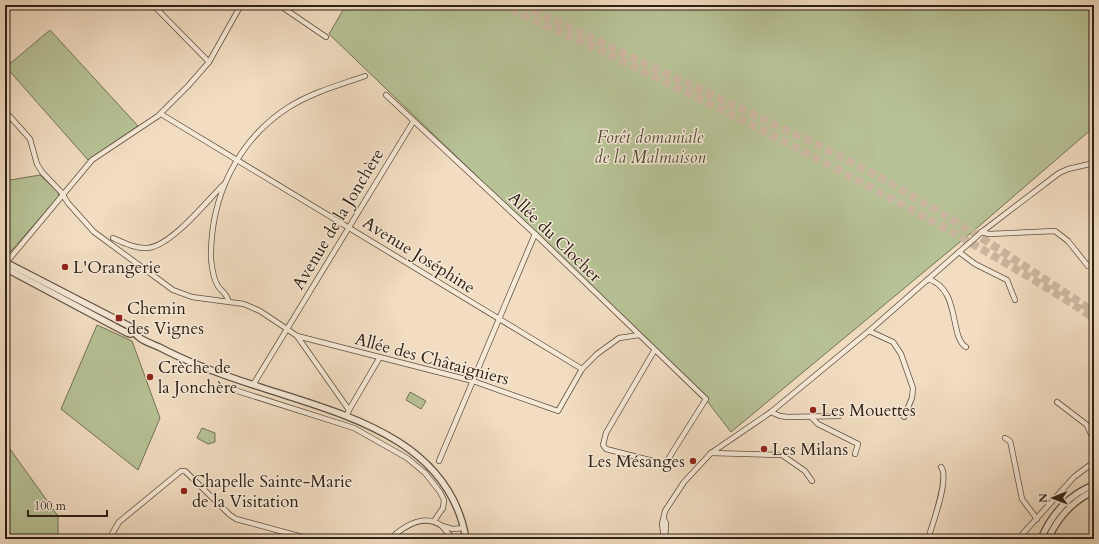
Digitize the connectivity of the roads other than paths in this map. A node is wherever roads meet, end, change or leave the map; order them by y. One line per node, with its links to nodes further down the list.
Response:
1 (153, 5): 5 (street)
2 (241, 5): 5 (street)
3 (279, 5): 4 (street)
4 (326, 37)
5 (209, 62): 9 (street)
6 (366, 76): 11 (street)
7 (386, 96): 10 (street, Allée du Clocher)
8 (5, 111): 14 (street)
9 (161, 114): 11 (street, Avenue Joséphine); 14 (street)
10 (412, 122): 17 (street, Avenue de la Jonchère); 19 (street, Allée du Clocher)
11 (237, 159): 13 (street); 17 (street, Avenue Joséphine)
12 (1094, 163): 18 (street)
13 (224, 184): 15 (street); 16 (street)
14 (64, 195): 22 (street); 25 (street)
15 (212, 196): 16 (street); 20 (street)
16 (219, 199): 25 (street)
17 (349, 227): 27 (street, Avenue Joséphine); 28 (street, Avenue de la Jonchère)
18 (981, 232): 21 (street); 23 (street)
19 (535, 234): 27 (street); 31 (street, Allée du Clocher)
20 (112, 238)
21 (959, 252): 24 (street); 26 (street)
22 (5, 264): 30 (street); 30 (street)
23 (1088, 266)
24 (928, 279): 29 (street); 33 (street)
25 (228, 300): 28 (street)
26 (1015, 300)
27 (499, 320): 36 (street, Avenue Joséphine); 37 (street)
28 (287, 330): 32 (street); 38 (street, Avenue de la Jonchère)
29 (869, 331): 41 (street); 45 (street)
30 (134, 333): 38 (street)
31 (638, 335): 34 (street, Allée du Clocher); 36 (street)
32 (297, 336): 35 (street, Allée des Châtaigniers); 42 (street)
33 (966, 347)
34 (654, 351): 34 (street, Allée du Clocher)
35 (380, 358): 37 (street, Allée des Châtaigniers); 42 (street)
36 (582, 369): 37 (street, Allée des Châtaigniers)
37 (473, 381): 50 (street)
38 (253, 385): 42 (street)
39 (223, 388): 57 (street)
40 (1057, 402): 47 (street)
41 (771, 412): 43 (street); 48 (street)
42 (348, 413): 59 (street)
43 (811, 416): 44 (street); 49 (street)
44 (839, 416)
45 (904, 417)
46 (1005, 438): 56 (street)
47 (1094, 441)
48 (711, 453): 53 (street); 65 (street)
49 (854, 454)
50 (439, 461)
51 (1094, 462): 56 (street)
52 (942, 467): 66 (street)
53 (812, 481)
54 (1094, 485): 68 (street)
55 (1094, 491): 69 (street)
56 (1037, 519): 67 (street)
57 (434, 521): 58 (street); 62 (street)
58 (442, 526): 59 (street); 63 (street)
59 (464, 528): 64 (street)
60 (109, 539): 61 (street)
61 (310, 539)
62 (390, 539)
63 (453, 539)
64 (466, 539)
65 (664, 539)
66 (928, 539)
67 (1018, 539)
68 (1041, 539)
69 (1048, 539)

